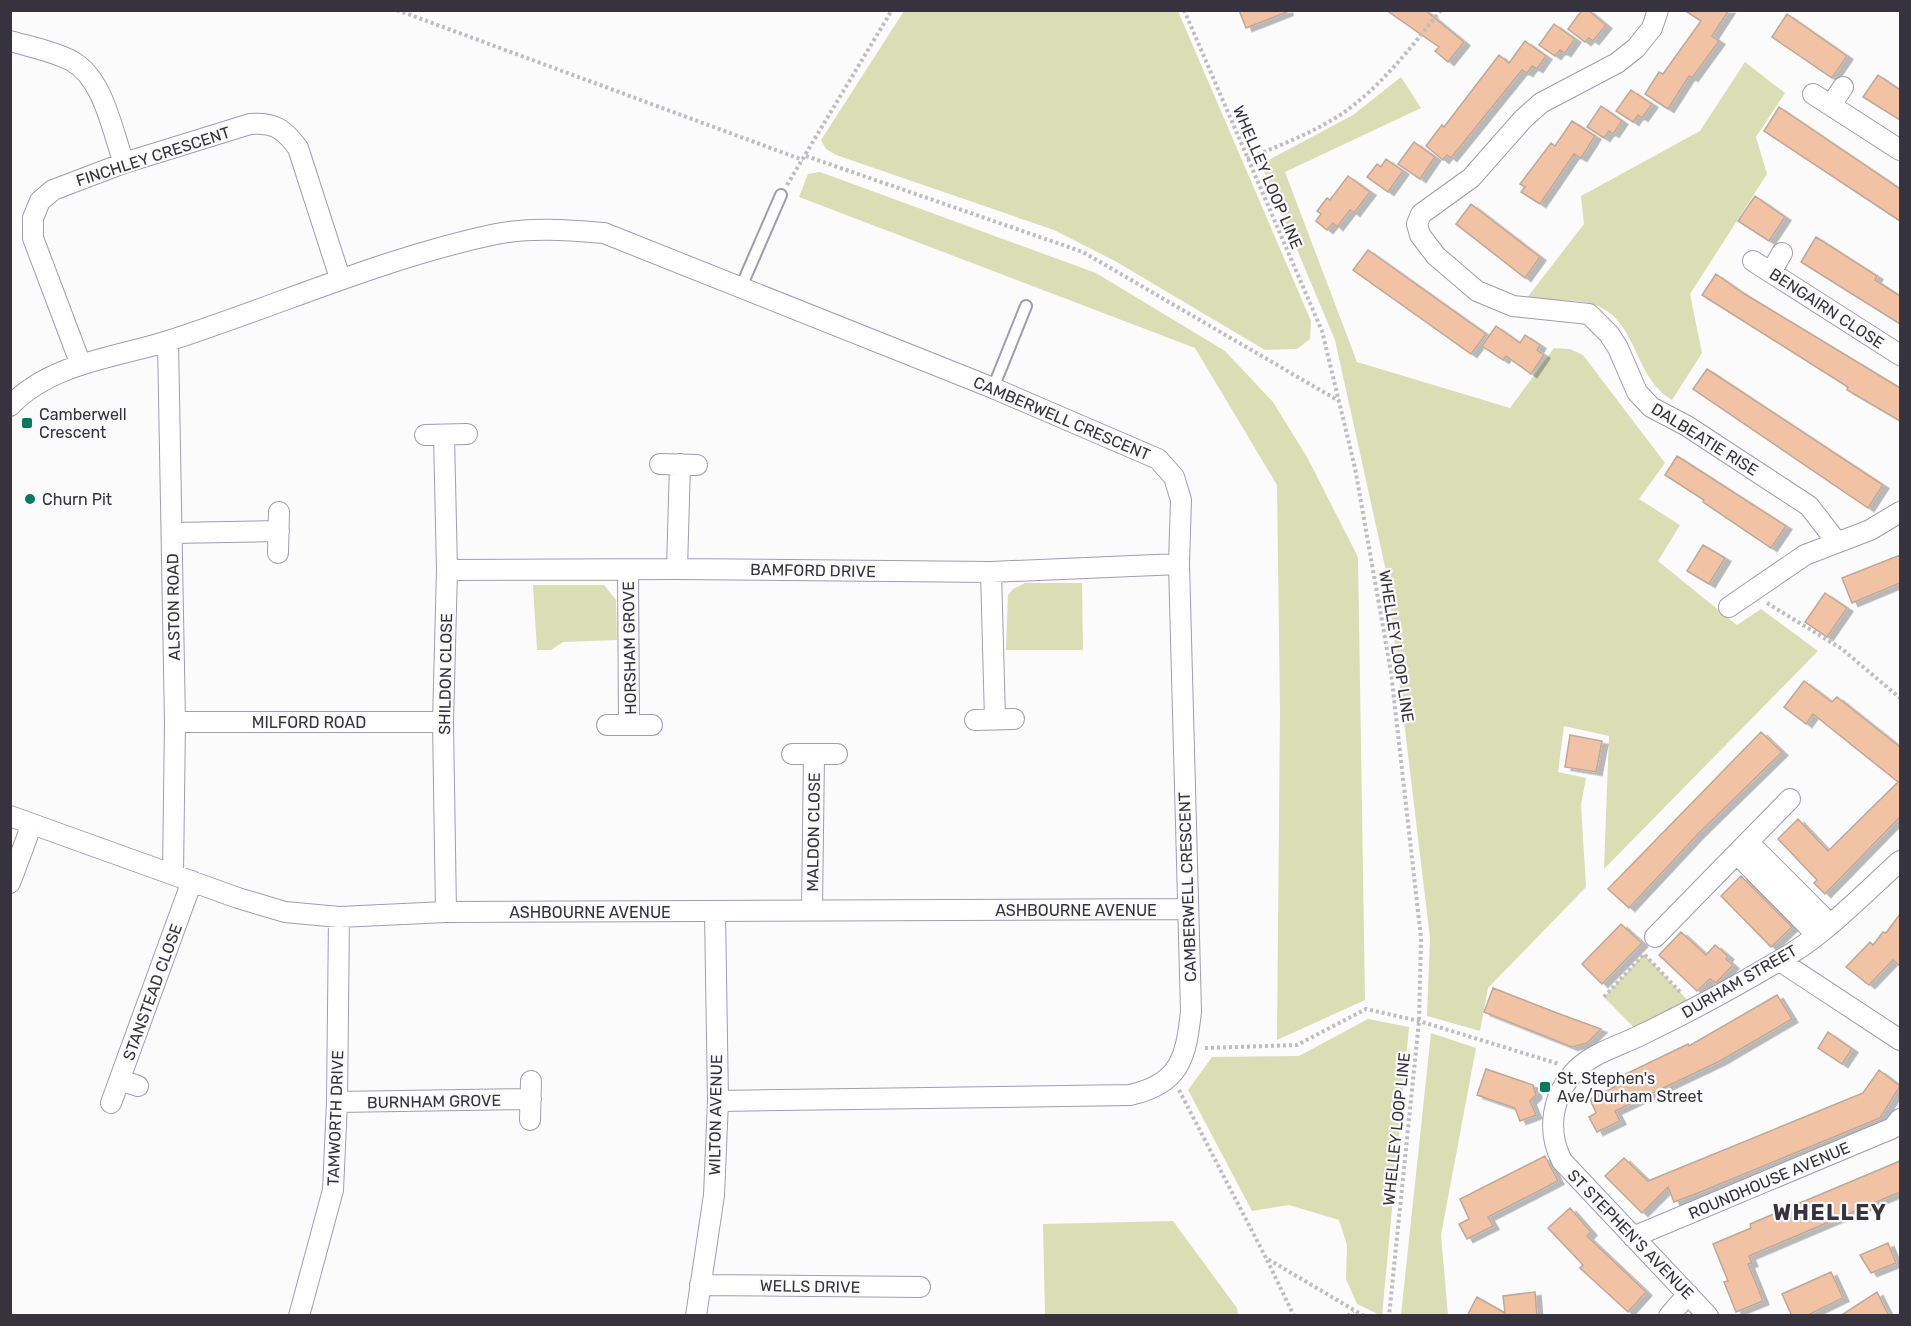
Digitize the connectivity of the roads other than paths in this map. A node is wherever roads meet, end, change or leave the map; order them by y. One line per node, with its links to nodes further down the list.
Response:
1 (1658, 10): 26 (street, DALBEATIE RISE)
2 (10, 41): 7 (street)
3 (1843, 87): 5 (street)
4 (1812, 94): 5 (street)
5 (1831, 105): 6 (street)
6 (1900, 150)
7 (124, 163): 12 (street, FINCHLEY CRESCENT); 17 (street, FINCHLEY CRESCENT)
8 (781, 195): 13 (lane)
9 (1782, 253): 11 (street)
10 (1753, 261): 11 (street, BENGAIRN CLOSE)
11 (1771, 272): 16 (street, BENGAIRN CLOSE)
12 (340, 278): 13 (street, CAMBERWELL CRESCENT); 15 (street, CAMBERWELL CRESCENT)
13 (741, 287): 18 (street, CAMBERWELL CRESCENT)
14 (1026, 306): 18 (lane)
15 (168, 341): 17 (street, CAMBERWELL CRESCENT); 25 (street, ALSTON ROAD)
16 (1900, 356)
17 (81, 365): 19 (street, CAMBERWELL CRESCENT)
18 (993, 388): 28 (street, CAMBERWELL CRESCENT)
19 (10, 406)
20 (467, 434): 22 (street)
21 (425, 435): 22 (street)
22 (444, 435): 30 (street, SHILDON CLOSE)
23 (679, 464): 29 (street)
24 (1900, 512): 26 (street)
25 (172, 532): 27 (street); 35 (street, ALSTON ROAD)
26 (1836, 541): 33 (street)
27 (278, 553)
28 (1179, 564): 32 (street, BAMFORD DRIVE); 51 (street, CAMBERWELL CRESCENT)
29 (677, 569): 31 (street, BAMFORD DRIVE); 32 (street, BAMFORD DRIVE)
30 (447, 570): 31 (street, BAMFORD DRIVE); 36 (street, SHILDON CLOSE)
31 (628, 570): 38 (street, HORSHAM GROVE)
32 (991, 572): 34 (street)
33 (1729, 607)
34 (995, 720)
35 (175, 722): 36 (street, MILFORD ROAD); 48 (street, ALSTON ROAD)
36 (443, 722): 53 (street, SHILDON CLOSE)
37 (607, 725): 38 (street)
38 (629, 725): 39 (street)
39 (652, 725)
40 (792, 753): 41 (street)
41 (814, 754): 42 (street); 52 (street, MALDON CLOSE)
42 (837, 754)
43 (1790, 799): 46 (street)
44 (10, 816): 45 (street, ASHBOURNE AVENUE)
45 (32, 824): 48 (street, ASHBOURNE AVENUE); 50 (street)
46 (1743, 848): 56 (street); 57 (street)
47 (1900, 861): 56 (street, DURHAM STREET)
48 (173, 874): 49 (street, ASHBOURNE AVENUE)
49 (192, 881): 55 (street, ASHBOURNE AVENUE); 62 (street, STANSTEAD CLOSE)
50 (10, 883)
51 (1187, 909): 52 (street, ASHBOURNE AVENUE); 61 (street, CAMBERWELL CRESCENT)
52 (812, 910): 54 (street, ASHBOURNE AVENUE)
53 (446, 912): 54 (street, ASHBOURNE AVENUE); 55 (street, ASHBOURNE AVENUE)
54 (715, 912): 61 (street, WILTON AVENUE)
55 (339, 917): 63 (street, TAMWORTH DRIVE)
56 (1823, 929): 58 (street, DURHAM STREET)
57 (1654, 938)
58 (1780, 961): 59 (street); 60 (street, DURHAM STREET)
59 (1900, 1040)
60 (1571, 1076): 66 (street, ST STEPHEN'S AVENUE)
61 (718, 1101): 67 (street, WILTON AVENUE)
62 (111, 1102)
63 (337, 1102): 65 (street, BURNHAM GROVE); 70 (street, TAMWORTH DRIVE)
64 (1900, 1119): 66 (street, ROUNDHOUSE AVENUE)
65 (530, 1120)
66 (1633, 1237): 69 (street, ST STEPHEN'S AVENUE)
67 (700, 1285): 68 (street, WELLS DRIVE); 71 (street, WILTON AVENUE)
68 (920, 1287)
69 (1688, 1294): 72 (street); 73 (street, ST STEPHEN'S AVENUE)
70 (299, 1316)
71 (696, 1316)
72 (1669, 1316)
73 (1708, 1316)

